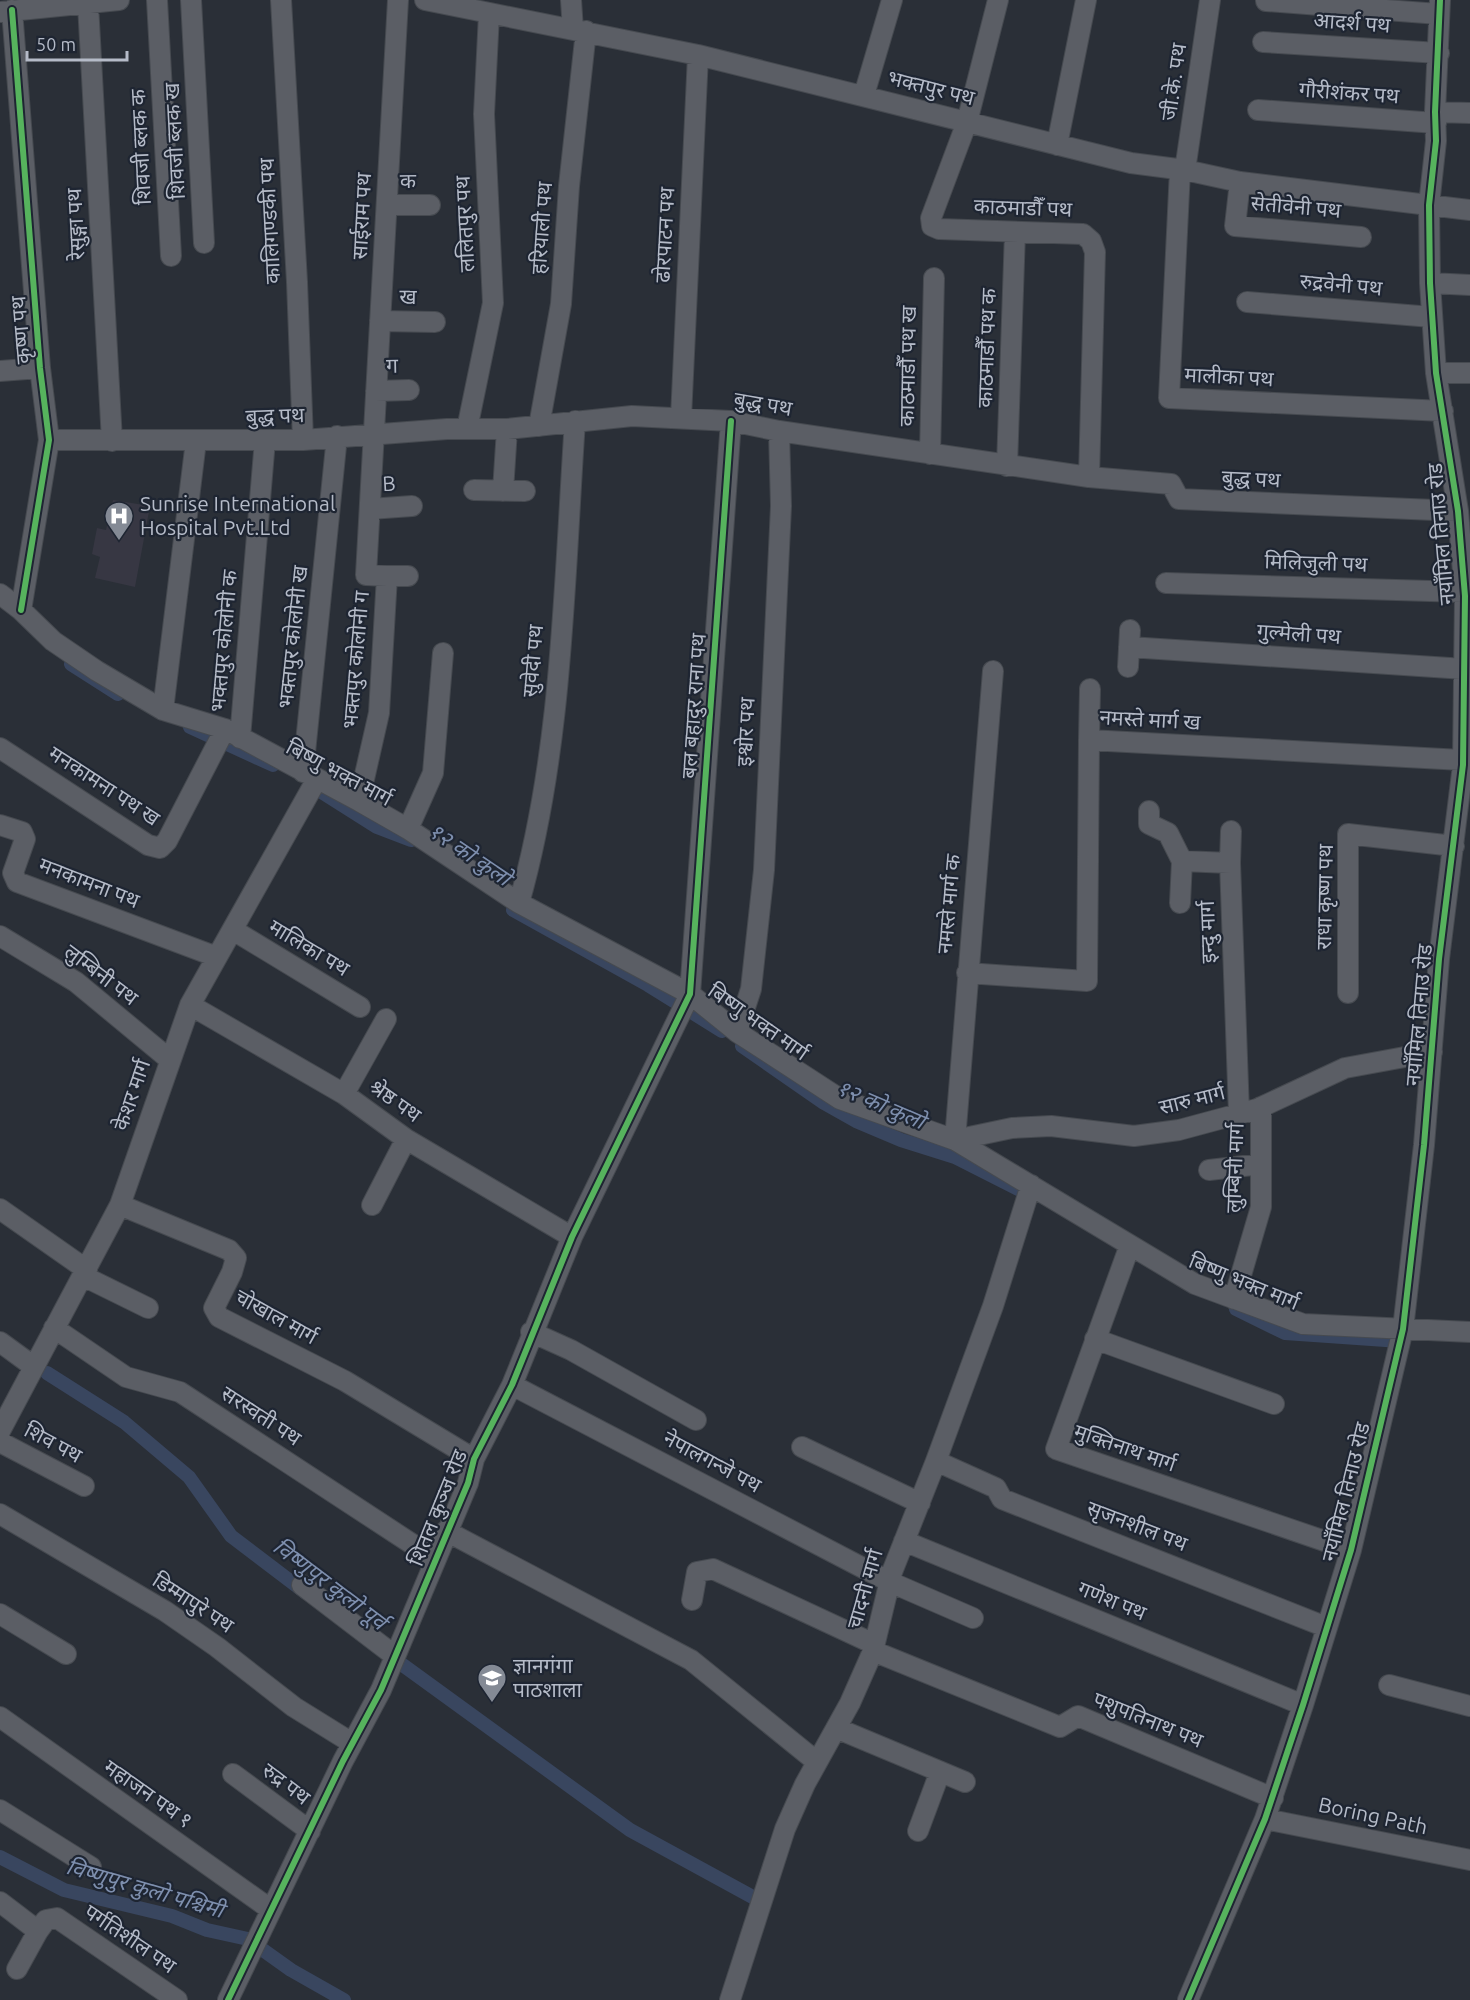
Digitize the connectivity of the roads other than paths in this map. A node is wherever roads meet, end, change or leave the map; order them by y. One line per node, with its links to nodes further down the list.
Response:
1 (119, 0): 14 (street)
2 (157, 0): 39 (street, शिवजी ब्लक क)
3 (191, 0): 38 (street, शिवजी ब्लक ख)
4 (282, 0): 65 (street, कालिगण्डकी पथ)
5 (398, 0): 34 (street, साईराम पथ)
6 (425, 0): 13 (street, भक्तपुर पथ)
7 (571, 0): 20 (street, हरियाली पथ)
8 (892, 0): 24 (street)
9 (998, 0): 28 (street)
10 (1086, 0): 29 (street)
11 (1210, 0): 30 (street, जी.के. पथ)
12 (1266, 1): 16 (street)
13 (448, 2): 19 (street, भक्तपुर पथ)
14 (83, 3): 15 (street); 66 (street, रेसुङ्गा पथ)
15 (36, 4): 18 (street)
16 (1440, 7): 22 (street, नयाँमिल तिनाउ रोड)
17 (513, 8): 19 (street, भक्तपुर पथ); 20 (street, भक्तपुर पथ)
18 (6, 11): 47 (street, कृष्ण पथ)
19 (489, 14): 58 (street, ललितपुर पथ)
20 (579, 31): 23 (street, भक्तपुर पथ); 57 (street, हरियाली पथ)
21 (1263, 42): 22 (street, आदर्श पथ)
22 (1438, 53): 27 (street, नयाँमिल तिनाउ रोड)
23 (698, 55): 24 (street, भक्तपुर पथ); 54 (street, ढोरपाटन पथ)
24 (864, 95): 28 (street, भक्तपुर पथ)
25 (1258, 110): 27 (street, गौरीशंकर पथ)
26 (1470, 113): 27 (street, गौरीशंकर पथ)
27 (1436, 117): 33 (street, नयाँमिल तिनाउ रोड)
28 (967, 122): 29 (street, भक्तपुर पथ); 36 (street, काठमाडौँ पथ)
29 (1058, 145): 30 (street, भक्तपुर पथ)
30 (1182, 170): 31 (street, भक्तपुर पथ); 53 (street, मालीका पथ)
31 (1240, 182): 33 (street, भक्तपुर पथ); 37 (street, सेतीवेनी पथ)
32 (430, 205): 34 (street, क)
33 (1429, 205): 35 (street, भक्तपुर पथ); 41 (street, नयाँमिल तिनाउ रोड)
34 (387, 206): 45 (street, साईराम पथ)
35 (1470, 210)
36 (1015, 232): 69 (street, काठमाडौँ पथ क); 70 (street, काठमाडौँ पथ)
37 (1360, 237)
38 (204, 243)
39 (171, 256)
40 (934, 278): 68 (street, काठमाडौँ पथ ख)
41 (1430, 283): 42 (street); 44 (street, नयाँमिल तिनाउ रोड)
42 (1470, 285)
43 (1247, 302): 44 (street, रुद्रवेनी पथ)
44 (1432, 317): 49 (street, नयाँमिल तिनाउ रोड)
45 (380, 321): 46 (street, ख); 52 (street, साईराम पथ)
46 (435, 322)
47 (40, 368): 48 (street); 63 (street, कृष्ण पथ)
48 (0, 371)
49 (1436, 373): 50 (street); 53 (street, नयाँमिल तिनाउ रोड)
50 (1470, 373)
51 (410, 390): 52 (street, ग)
52 (376, 391): 61 (street, साईराम पथ)
53 (1443, 411): 76 (street, नयाँमिल तिनाउ रोड)
54 (681, 417): 55 (street, बुद्ध पथ); 56 (street, बुद्ध पथ)
55 (575, 421): 57 (street, बुद्ध पथ); 102 (street, सुवेदी पथ)
56 (731, 421): 60 (street, बुद्ध पथ); 109 (street, बल बहादुर राना पथ)
57 (539, 426): 59 (street, बुद्ध पथ)
58 (467, 429): 59 (street, बुद्ध पथ); 61 (street, बुद्ध पथ)
59 (507, 429): 72 (street)
60 (779, 431): 68 (street, बुद्ध पथ); 113 (street, इश्वोर पथ)
61 (374, 435): 62 (street, बुद्ध पथ); 75 (street, भक्तपुर कोलोनी ग)
62 (337, 436): 65 (street, बुद्ध पथ); 93 (street, भक्तपुर कोलोनी ख)
63 (49, 440): 66 (street, बुद्ध पथ); 82 (street, कृष्ण पथ)
64 (265, 440): 65 (street, बुद्ध पथ); 67 (street, बुद्ध पथ); 89 (street, भक्तपुर कोलोनी क)
65 (303, 440)
66 (112, 441): 67 (street, बुद्ध पथ)
67 (196, 441): 88 (street)
68 (930, 454): 69 (street, बुद्ध पथ)
69 (1007, 466): 70 (street, बुद्ध पथ)
70 (1089, 477): 76 (street, बुद्ध पथ)
71 (474, 490): 72 (street)
72 (503, 490): 73 (street)
73 (525, 491)
74 (412, 506): 75 (street, B)
75 (370, 509): 77 (street, भक्तपुर कोलोनी ग)
76 (1458, 512): 80 (street, नयाँमिल तिनाउ रोड)
77 (387, 576): 78 (street); 94 (street, भक्तपुर कोलोनी ग)
78 (408, 576)
79 (1166, 583): 80 (street, मिलिजुली पथ)
80 (1464, 592): 85 (street, नयाँमिल तिनाउ रोड)
81 (0, 594): 82 (street, बिष्णु भक्त मार्ग)
82 (21, 610): 88 (street, बिष्णु भक्त मार्ग)
83 (1129, 648): 85 (street, गुल्मेली पथ)
84 (443, 653): 97 (street)
85 (1465, 669): 92 (street, नयाँमिल तिनाउ रोड)
86 (993, 671): 107 (street, नमस्ते मार्ग क)
87 (1090, 689): 90 (street)
88 (163, 710): 89 (street, बिष्णु भक्त मार्ग)
89 (230, 733): 91 (street, मनकामना पथ ख); 93 (street, बिष्णु भक्त मार्ग)
90 (1089, 740): 92 (street, नमस्ते मार्ग ख); 107 (street, नमस्ते मार्ग ख)
91 (0, 748)
92 (1465, 753): 99 (street, नयाँमिल तिनाउ रोड)
93 (311, 781): 94 (street, बिष्णु भक्त मार्ग); 104 (street, केशर मार्ग)
94 (359, 801): 97 (street, बिष्णु भक्त मार्ग)
95 (1149, 812): 100 (street)
96 (0, 825): 106 (street, मनकामना पथ)
97 (408, 829): 102 (street, बिष्णु भक्त मार्ग)
98 (1231, 831): 101 (street, इन्दु मार्ग)
99 (1454, 846): 108 (street, राधा कृष्ण पथ); 114 (street, नयाँमिल तिनाउ रोड)
100 (1182, 861): 101 (street); 103 (street)
101 (1230, 863): 118 (street, इन्दु मार्ग)
102 (519, 903): 109 (street, बिष्णु भक्त मार्ग)
103 (1180, 903)
104 (233, 930): 106 (street, केशर मार्ग); 111 (street, मालिका पथ)
105 (0, 936): 115 (street, लुम्बिनी पथ)
106 (216, 957): 110 (street, केशर मार्ग)
107 (967, 973): 120 (street, नमस्ते मार्ग क)
108 (1348, 993)
109 (690, 994): 113 (street, बिष्णु भक्त मार्ग); 127 (street, शितल कुञ्ज रोड)
110 (190, 1005): 115 (street, केशर मार्ग); 116 (street, श्रेष्ठ पथ)
111 (360, 1007)
112 (386, 1019): 116 (street)
113 (737, 1032): 120 (street, बिष्णु भक्त मार्ग)
114 (1432, 1052): 117 (street, सारु मार्ग); 133 (street, नयाँमिल तिनाउ रोड)
115 (169, 1059): 124 (street, केशर मार्ग)
116 (344, 1094): 119 (street, श्रेष्ठ पथ)
117 (1261, 1107): 118 (street, सारु मार्ग); 121 (street, लुम्बिनी मार्ग)
118 (1239, 1113): 120 (street, सारु मार्ग)
119 (406, 1139): 125 (street); 127 (street, श्रेष्ठ पथ)
120 (955, 1140): 123 (street, बिष्णु भक्त मार्ग)
121 (1261, 1164): 122 (street); 130 (street, लुम्बिनी मार्ग)
122 (1209, 1170)
123 (1029, 1191): 128 (street, बिष्णु भक्त मार्ग); 146 (street, चादनी मार्ग)
124 (120, 1204): 129 (street, केशर मार्ग); 145 (street, चोखाल मार्ग)
125 (372, 1205)
126 (0, 1209): 129 (street)
127 (572, 1237): 134 (street, शितल कुञ्ज रोड)
128 (1128, 1250): 130 (street, बिष्णु भक्त मार्ग); 136 (street, मुक्तिनाथ मार्ग)
129 (85, 1273): 131 (street); 132 (street, केशर मार्ग)
130 (1234, 1299): 133 (street, बिष्णु भक्त मार्ग)
131 (148, 1308)
132 (54, 1328): 138 (street, केशर मार्ग); 153 (street, सरस्वती पथ)
133 (1402, 1329): 135 (street, बिष्णु भक्त मार्ग); 152 (street, नयाँमिल तिनाउ रोड)
134 (531, 1332): 139 (street, शितल कुञ्ज रोड); 141 (street)
135 (1470, 1332)
136 (1095, 1339): 140 (street); 152 (street, मुक्तिनाथ मार्ग)
137 (0, 1342): 138 (street)
138 (33, 1366): 142 (street, केशर मार्ग)
139 (512, 1385): 145 (street, शितल कुञ्ज रोड); 154 (street, नेपालगन्जे पथ)
140 (1274, 1404)
141 (696, 1420)
142 (0, 1431)
143 (0, 1442): 147 (street, शिव पथ)
144 (802, 1447): 148 (street)
145 (474, 1459): 150 (street, शितल कुञ्ज रोड)
146 (936, 1461): 148 (street, चादनी मार्ग); 159 (street, सृजनशील पथ)
147 (84, 1486)
148 (920, 1503): 151 (street, चादनी मार्ग)
149 (0, 1514): 168 (street, डिम्मापुरे पथ)
150 (446, 1531): 153 (street, शितल कुञ्ज रोड); 169 (street)
151 (904, 1541): 154 (street, चादनी मार्ग); 164 (street, गणेश पथ)
152 (1351, 1550): 159 (street, नयाँमिल तिनाउ रोड)
153 (435, 1559): 162 (street, शितल कुञ्ज रोड)
154 (890, 1582): 158 (street, नेपालगन्जे पथ); 160 (street, चादनी मार्ग)
155 (302, 1585): 162 (street)
156 (692, 1600): 160 (street)
157 (0, 1614): 161 (street)
158 (974, 1618)
159 (1326, 1626): 164 (street, नयाँमिल तिनाउ रोड)
160 (873, 1648): 167 (street, चादनी मार्ग); 173 (street, पशुपतिनाथ पथ)
161 (66, 1654)
162 (395, 1656): 168 (street, शितल कुञ्ज रोड)
163 (1389, 1685): 165 (street)
164 (1303, 1705): 173 (street, नयाँमिल तिनाउ रोड)
165 (1470, 1706)
166 (0, 1718): 181 (street, महाजन पथ १)
167 (836, 1728): 169 (street, चादनी मार्ग); 170 (street)
168 (352, 1743): 176 (street, शितल कुञ्ज रोड)
169 (817, 1762): 186 (street, चादनी मार्ग)
170 (940, 1772): 172 (street); 177 (street)
171 (233, 1774): 176 (street, रुद्र पथ)
172 (965, 1782)
173 (1273, 1798): 175 (street, नयाँमिल तिनाउ रोड)
174 (0, 1810): 179 (street)
175 (1265, 1819): 178 (street, Boring Path); 187 (street, नयाँमिल तिनाउ रोड)
176 (310, 1831): 181 (street, शितल कुञ्ज रोड)
177 (918, 1831)
178 (1470, 1860)
179 (91, 1867)
180 (0, 1902): 182 (street)
181 (270, 1909): 185 (street, शितल कुञ्ज रोड)
182 (38, 1931): 183 (street); 184 (street, पर्गतिशील पथ)
183 (17, 1969)
184 (177, 2000)
185 (228, 2000)
186 (730, 2000)
187 (1188, 2000)

